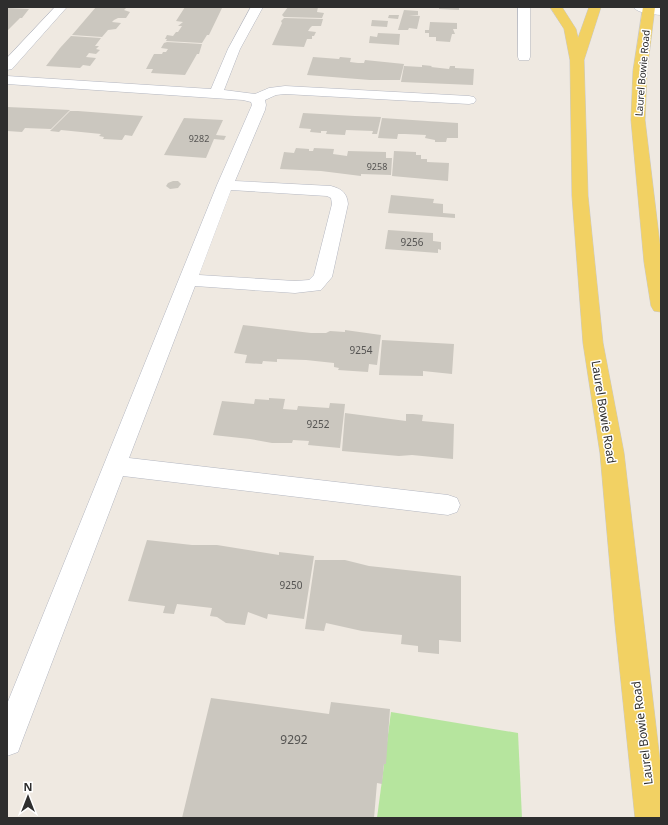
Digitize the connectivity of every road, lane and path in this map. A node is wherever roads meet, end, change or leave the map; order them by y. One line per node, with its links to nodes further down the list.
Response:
1 (61, 7): 9 (street)
2 (257, 7): 11 (street)
3 (524, 7): 7 (street)
4 (556, 7): 8 (main road)
5 (595, 7): 8 (main road, Laurel Bowie Road)
6 (649, 9): 16 (main road, Laurel Bowie Road)
7 (524, 57)
8 (577, 60): 20 (main road, Laurel Bowie Road)
9 (7, 66)
10 (7, 80): 11 (street)
11 (216, 94): 12 (street)
12 (257, 100): 13 (street); 14 (street)
13 (469, 100)
14 (225, 185): 15 (street); 15 (street)
15 (188, 280): 17 (street)
16 (661, 306)
17 (114, 466): 18 (street); 19 (street)
18 (448, 505)
19 (7, 741)
20 (651, 818)

